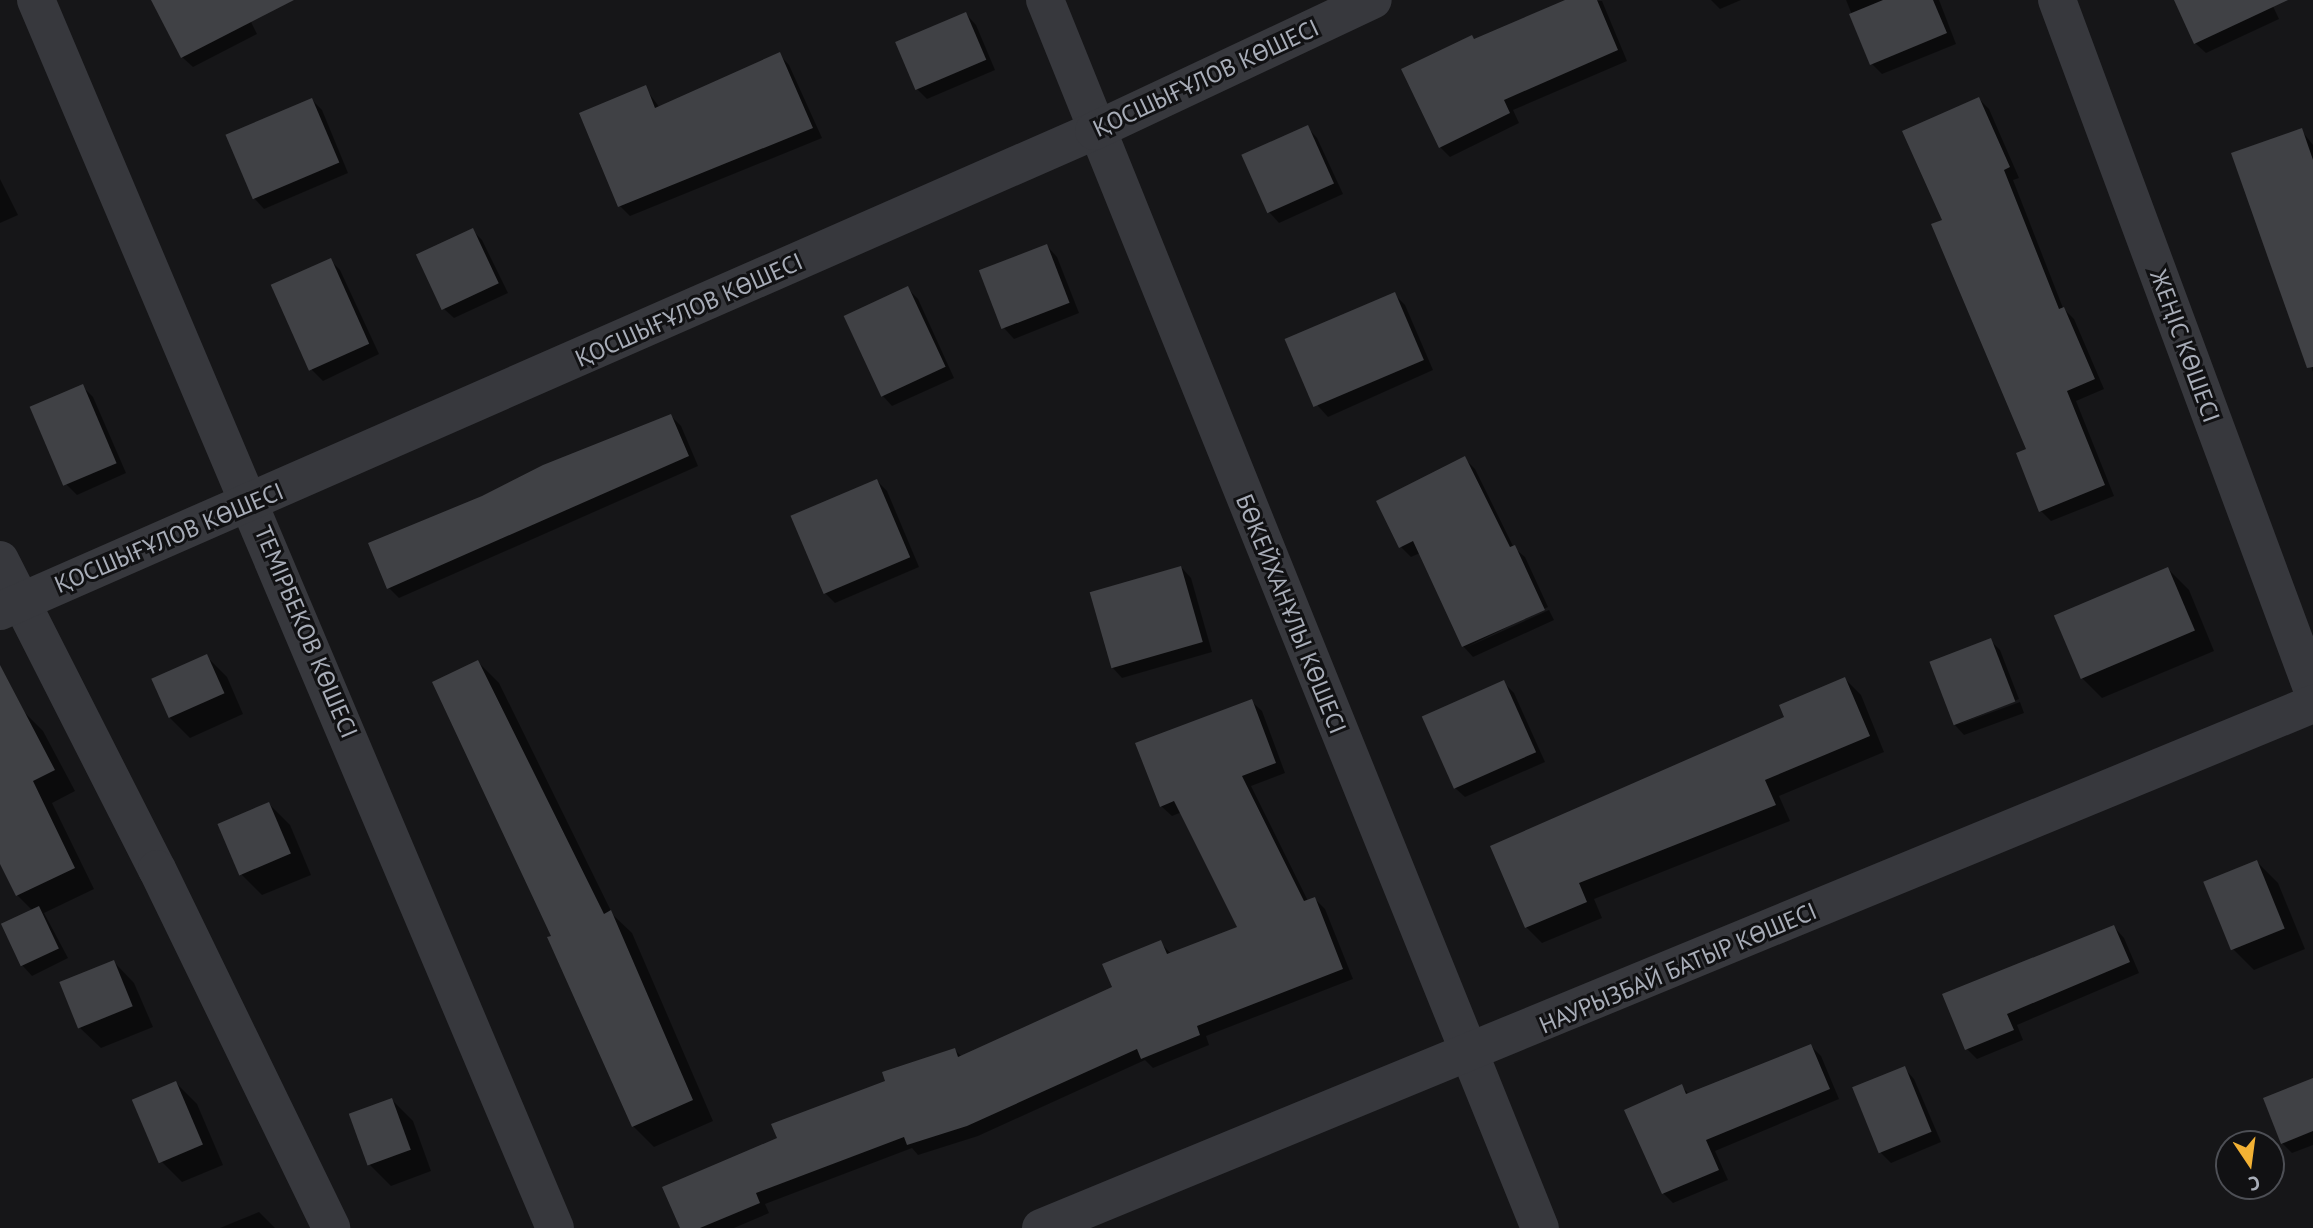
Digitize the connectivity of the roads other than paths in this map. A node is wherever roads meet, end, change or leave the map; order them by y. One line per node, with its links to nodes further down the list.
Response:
1 (36, 0): 6 (street, ТЕМІРБЕКОВ КӨШЕСІ)
2 (1045, 0): 5 (street, БӨКЕЙХАНҰЛЫ КӨШЕСІ)
3 (1373, 0): 5 (street, ҚОСШЫҒҰЛОВ КӨШЕСІ)
4 (2057, 0): 9 (street, ЖЕҢІС КӨШЕСІ)
5 (1094, 131): 6 (street, ҚОСШЫҒҰЛОВ КӨШЕСІ); 11 (street, БӨКЕЙХАНҰЛЫ КӨШЕСІ)
6 (252, 503): 8 (street, ҚОСШЫҒҰЛОВ КӨШЕСІ); 13 (street, ТЕМІРБЕКОВ КӨШЕСІ)
7 (0, 560): 8 (street)
8 (10, 606): 12 (street)
9 (2313, 691)
10 (2313, 704): 11 (street, НАУРЫЗБАЙ БАТЫР КӨШЕСІ)
11 (1471, 1054): 14 (street, НАУРЫЗБАЙ БАТЫР КӨШЕСІ); 15 (street, БӨКЕЙХАНҰЛЫ КӨШЕСІ)
12 (331, 1228)
13 (555, 1228)
14 (1041, 1228)
15 (1540, 1228)

